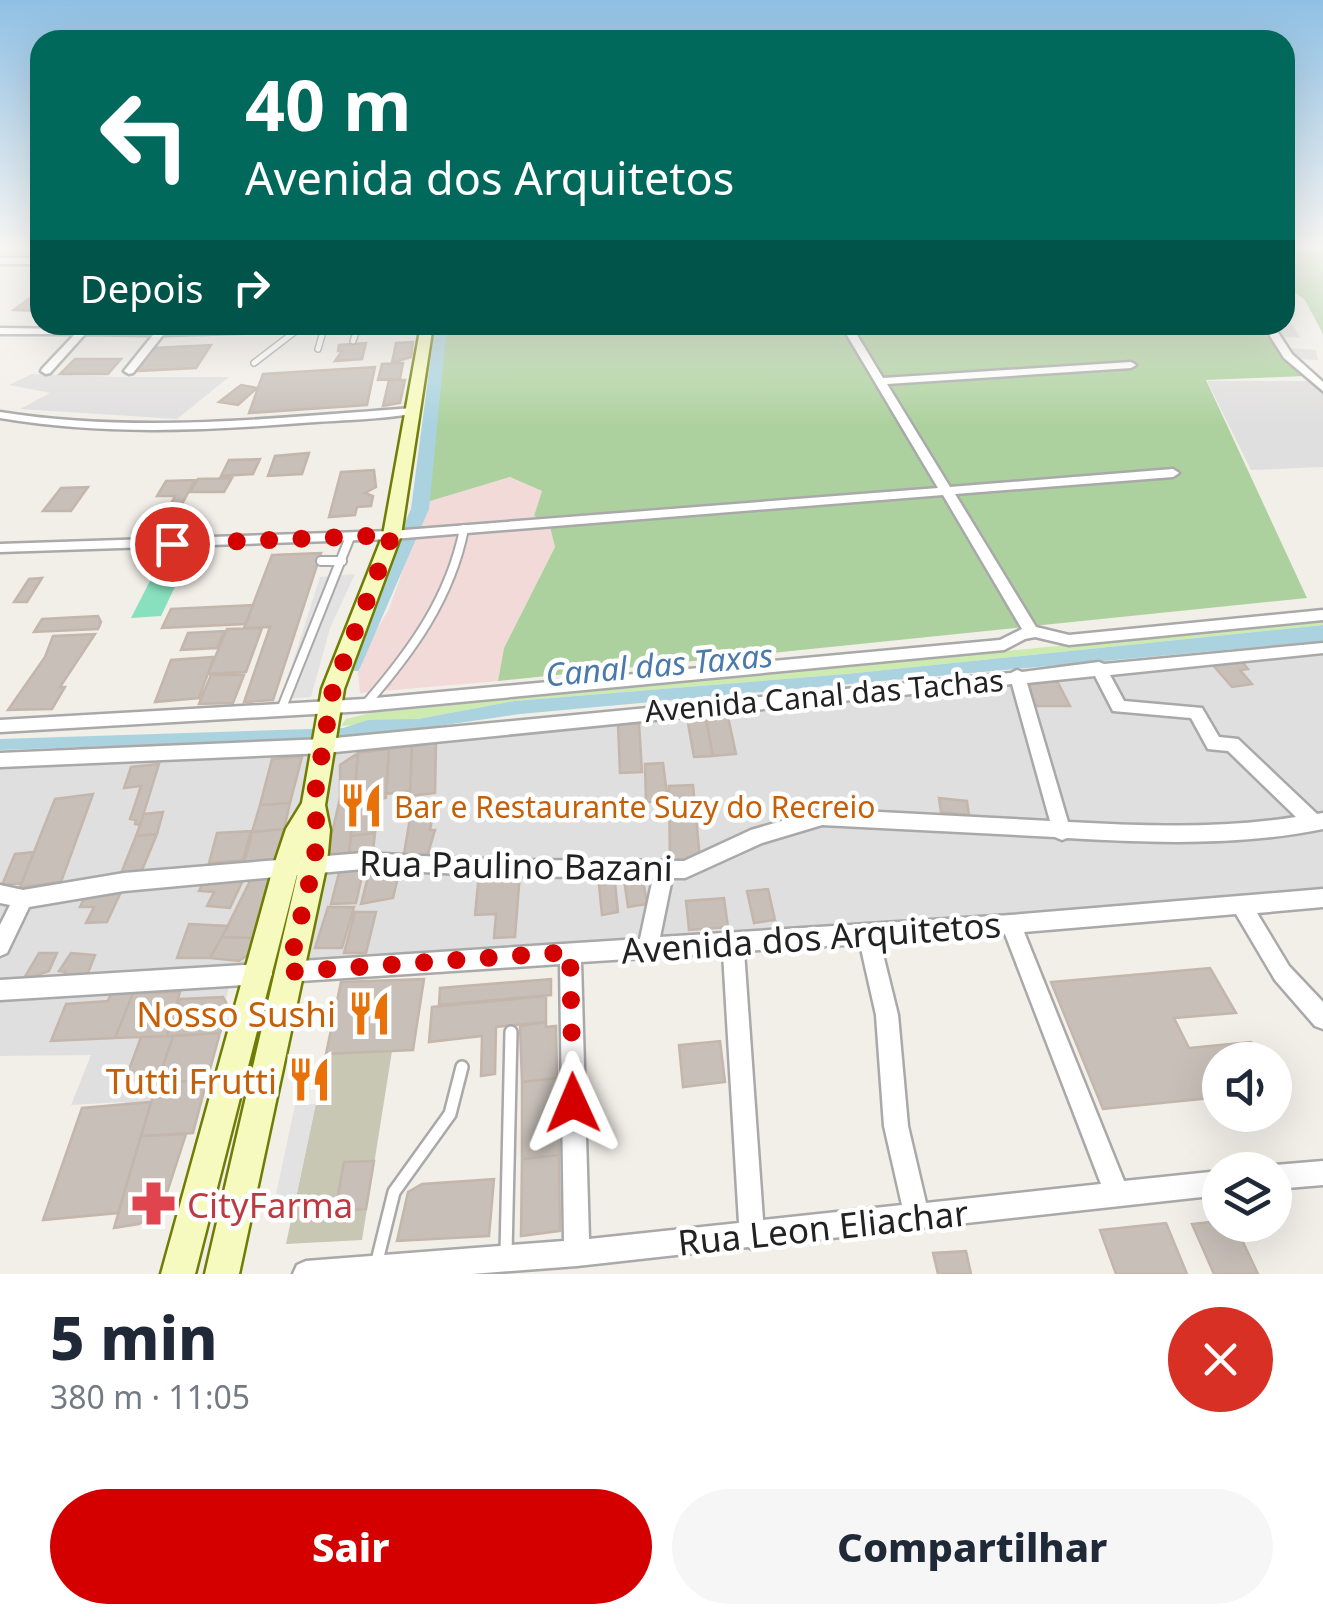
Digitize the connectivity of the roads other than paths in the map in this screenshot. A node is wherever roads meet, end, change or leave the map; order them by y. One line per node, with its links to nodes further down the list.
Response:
1 (30, 330): 2 (street)
2 (0, 331)
3 (79, 335): 16 (street)
4 (158, 335): 15 (street)
5 (290, 335): 13 (lane)
6 (322, 335): 12 (lane)
7 (355, 335): 11 (lane)
8 (425, 335): 19 (street)
9 (852, 335): 17 (street)
10 (1274, 335): 18 (street)
11 (353, 341)
12 (318, 350)
13 (254, 362)
14 (1130, 365): 17 (street)
15 (129, 370)
16 (46, 371)
17 (880, 380): 24 (street)
18 (1323, 388)
19 (413, 411): 21 (street); 26 (street)
20 (0, 415): 21 (street)
21 (18, 419): 22 (street)
22 (0, 430)
23 (1172, 473): 24 (street)
24 (946, 491): 25 (street); 32 (street)
25 (464, 529): 26 (street); 36 (lane)
26 (392, 535): 27 (street); 38 (street)
27 (350, 537): 28 (street); 29 (lane)
28 (0, 548)
29 (342, 561): 30 (lane); 37 (lane)
30 (320, 562)
31 (1323, 615): 32 (street)
32 (1030, 631): 36 (street)
33 (1323, 648): 34 (street, Avenida Canal das Tachas)
34 (1099, 668): 35 (street, Avenida Canal das Tachas); 42 (street)
35 (1017, 676): 40 (street, Avenida Canal das Tachas); 43 (street)
36 (365, 706): 38 (street)
37 (281, 710): 38 (street); 39 (street)
38 (329, 711): 40 (street)
39 (0, 726)
40 (325, 744): 41 (street, Avenida Canal das Tachas); 44 (street)
41 (0, 760)
42 (1319, 822): 43 (street, Rua Paulino Bazani)
43 (1062, 832): 45 (street, Rua Paulino Bazani)
44 (300, 864): 45 (street, Rua Paulino Bazani); 48 (street, Rua Paulino Bazani); 56 (street); 57 (street)
45 (664, 872): 54 (street)
46 (0, 894): 48 (street, Rua Paulino Bazani)
47 (1323, 898): 49 (street, Avenida dos Arquitetos)
48 (23, 899): 53 (street)
49 (1242, 906): 50 (street, Avenida dos Arquitetos); 59 (street)
50 (1012, 924): 51 (street, Avenida dos Arquitetos); 65 (street)
51 (867, 932): 52 (street, Avenida dos Arquitetos); 66 (street)
52 (733, 942): 54 (street, Avenida dos Arquitetos); 67 (street)
53 (0, 946)
54 (648, 948): 55 (street, Avenida dos Arquitetos)
55 (570, 952): 56 (street, Avenida dos Arquitetos); 68 (street)
56 (288, 972): 57 (street, Avenida dos Arquitetos); 72 (street)
57 (256, 974): 58 (street, Avenida dos Arquitetos); 71 (street)
58 (0, 990)
59 (1323, 1018)
60 (511, 1032): 69 (lane)
61 (462, 1067): 70 (lane)
62 (1323, 1173): 63 (street)
63 (1292, 1176)
64 (1202, 1185): 65 (street, Rua Leon Eliachar)
65 (1117, 1193): 66 (street, Rua Leon Eliachar)
66 (917, 1216): 67 (street, Rua Leon Eliachar)
67 (752, 1236): 68 (street, Rua Leon Eliachar)
68 (576, 1253): 69 (street, Rua Leon Eliachar)
69 (505, 1260): 70 (street, Rua Leon Eliachar)
70 (375, 1270): 73 (street, Rua Leon Eliachar)
71 (178, 1274)
72 (222, 1274)
73 (306, 1274)

